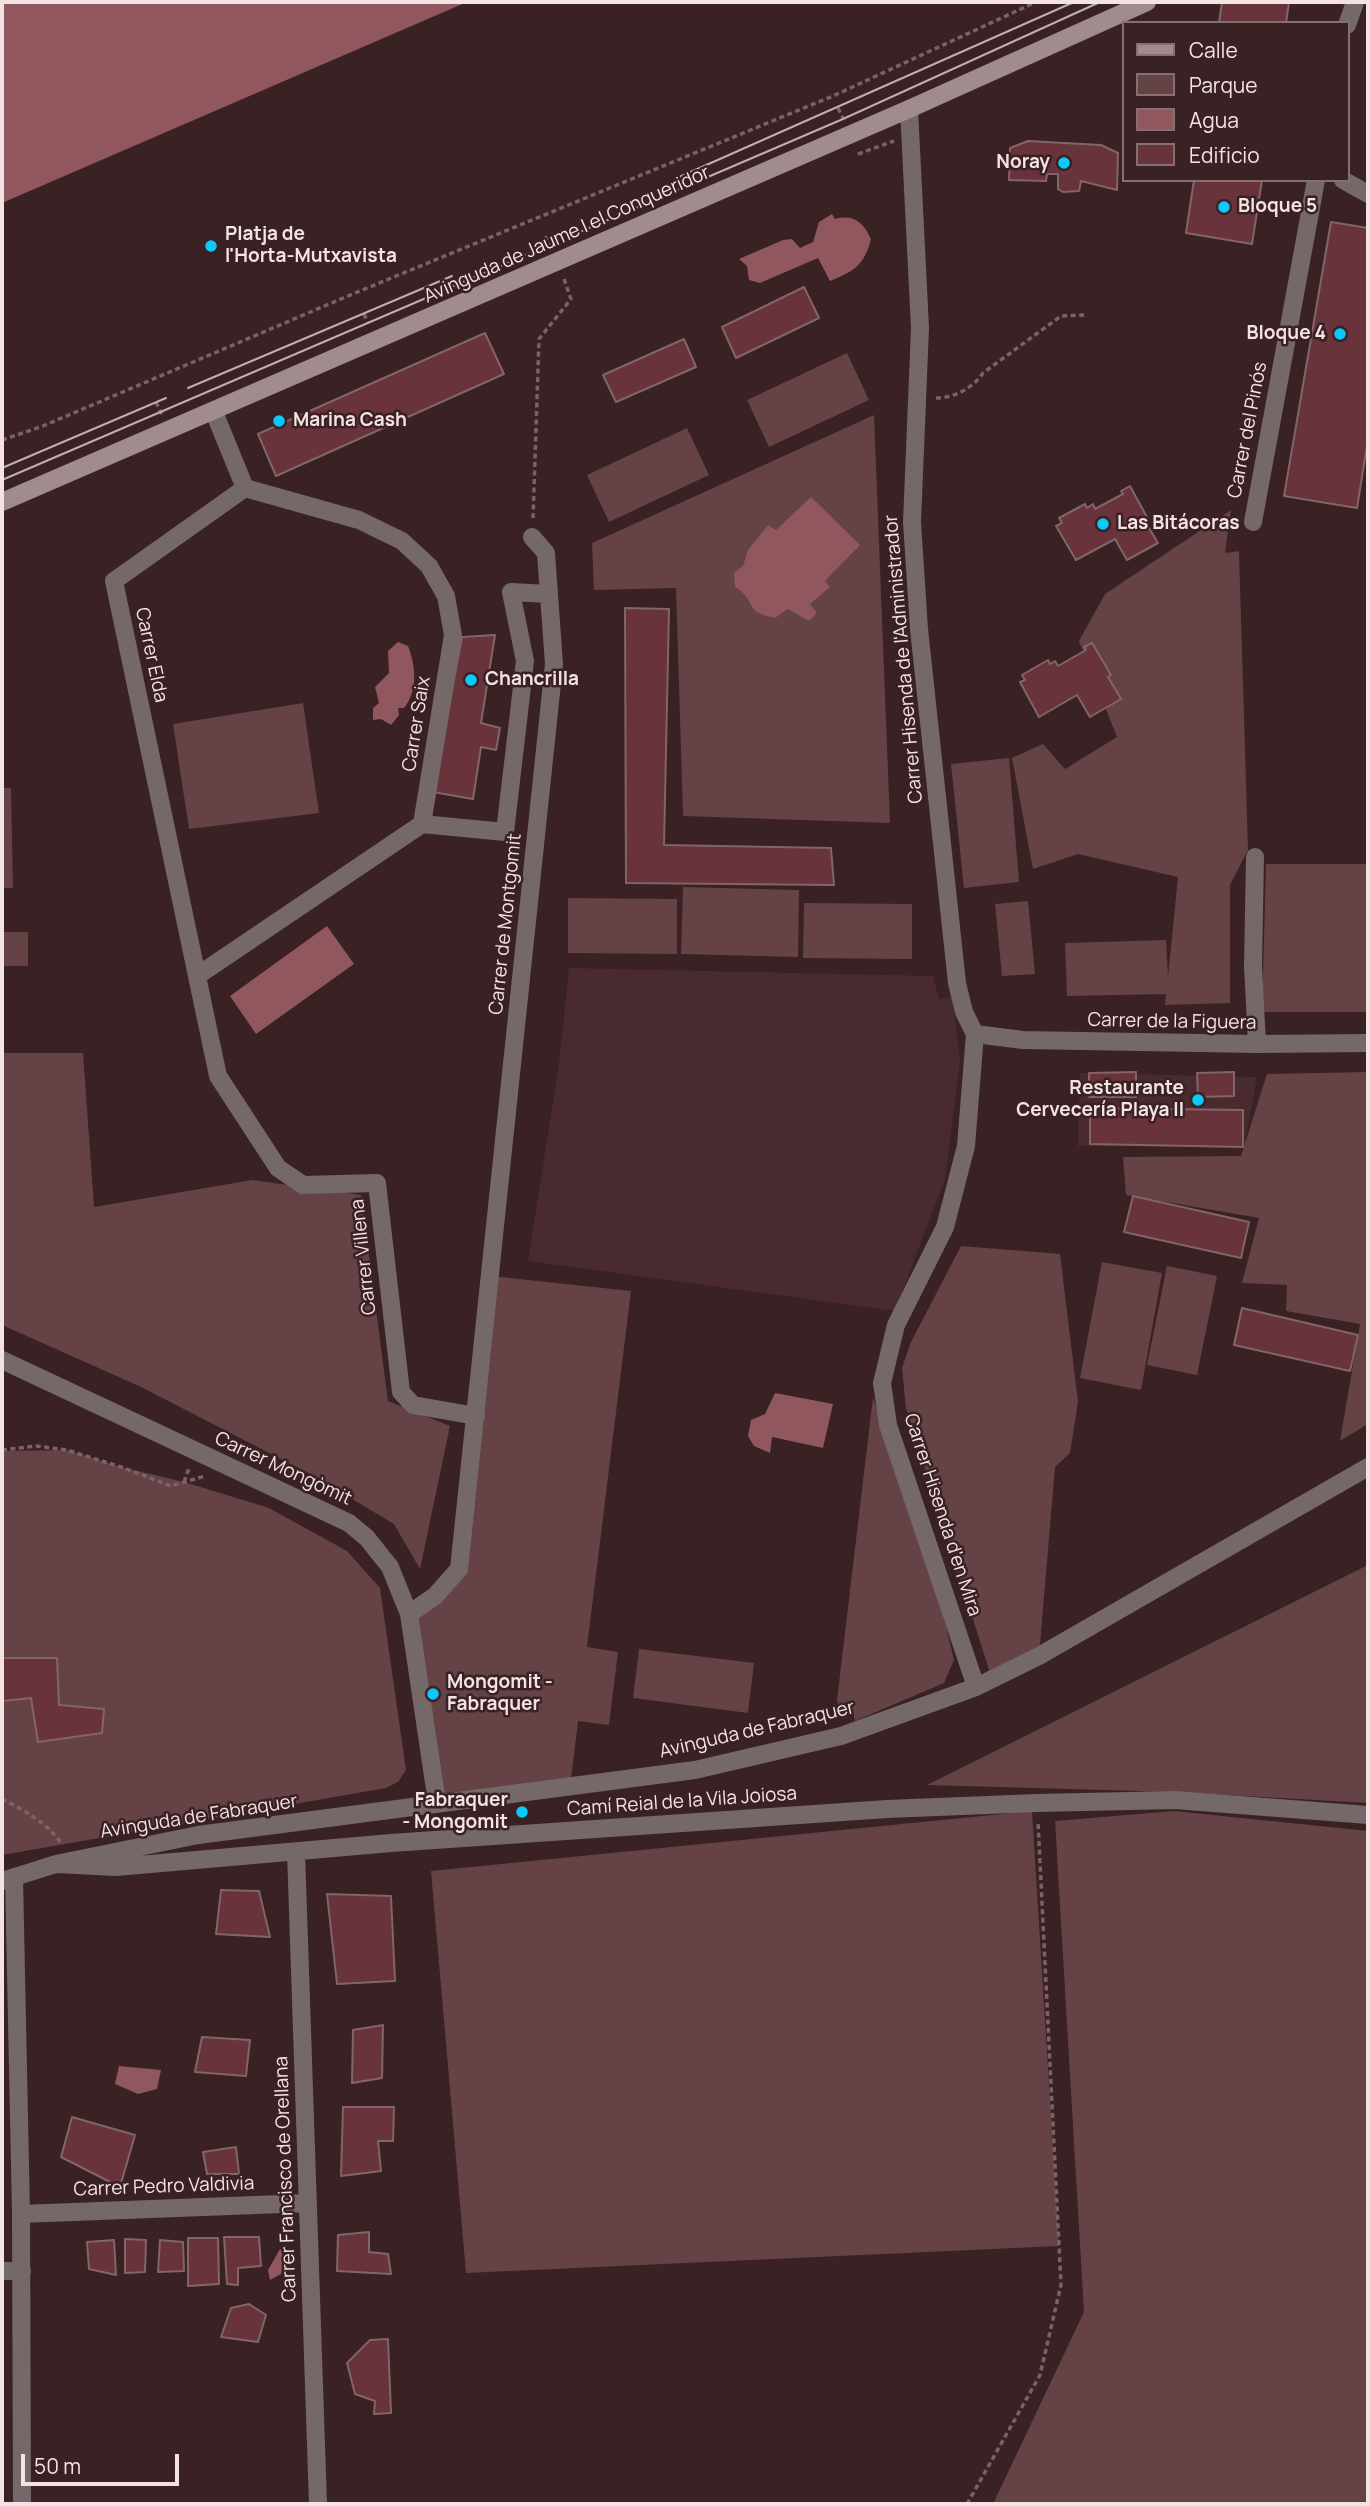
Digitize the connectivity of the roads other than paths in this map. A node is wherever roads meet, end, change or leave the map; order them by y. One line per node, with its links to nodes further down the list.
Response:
1 (1147, 2): 4 (street, Avinguda de Jaume I el Conqueridor)
2 (1355, 2): 3 (street)
3 (1348, 21)
4 (909, 109): 8 (street, Avinguda de Jaume I el Conqueridor); 17 (street, Carrer Hisenda de l'Administrador)
5 (1316, 182): 11 (street, Carrer del Pinós)
6 (1347, 182): 7 (street)
7 (1368, 194)
8 (214, 412): 9 (street); 10 (street, Avinguda de Jaume I el Conqueridor)
9 (245, 488): 14 (street, Carrer Saix); 16 (street, Carrer Elda)
10 (2, 502)
11 (1253, 522)
12 (531, 537): 13 (street, Carrer de Montgomit)
13 (549, 594): 14 (street); 21 (street, Carrer de Montgomit)
14 (422, 824): 16 (street)
15 (1255, 857): 19 (street)
16 (197, 976): 21 (street, Carrer Villena)
17 (975, 1034): 19 (street, Carrer de la Figuera); 24 (street, Carrer Hisenda d'en Mira)
18 (1368, 1043): 19 (street, Carrer de la Figuera)
19 (1257, 1044)
20 (2, 1360): 23 (street, Carrer Mongòmit)
21 (476, 1416): 23 (street, Carrer de Montgomit)
22 (1368, 1467): 24 (street, Avinguda de Fabraquer)
23 (409, 1614): 25 (street, Carrer Mongòmit)
24 (976, 1687): 25 (street, Avinguda de Fabraquer)
25 (437, 1804): 28 (street, Avinguda de Fabraquer)
26 (1368, 1815): 27 (street, Camí Reial de la Vila Joiosa)
27 (296, 1852): 28 (street, Camí Reial de la Vila Joiosa); 30 (street, Carrer Francisco de Orellana)
28 (64, 1862): 29 (street, Camí Reial de la Vila Joiosa)
29 (8, 1879): 31 (street)
30 (308, 2203): 31 (street, Carrer Pedro Valdivia); 35 (street, Carrer Francisco de Orellana)
31 (21, 2214): 33 (street)
32 (2, 2271): 33 (street)
33 (22, 2271): 34 (street)
34 (22, 2504)
35 (318, 2504)

